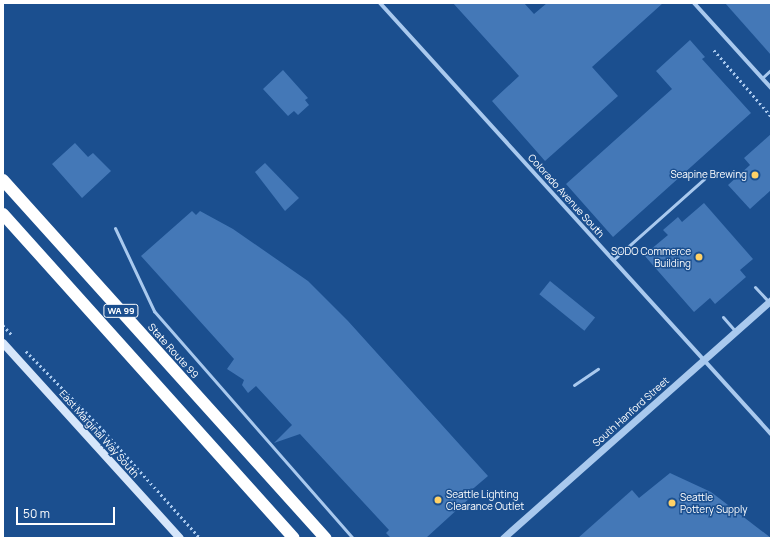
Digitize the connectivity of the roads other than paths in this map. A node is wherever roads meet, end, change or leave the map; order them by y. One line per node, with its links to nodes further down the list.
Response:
1 (694, 3): 4 (street)
2 (382, 4): 10 (street, Colorado Avenue South)
3 (771, 70): 4 (lane)
4 (762, 78): 5 (street)
5 (771, 88)
6 (704, 179): 10 (lane)
7 (3, 180): 22 (highway, State Route 99 / WA 99)
8 (3, 214): 21 (highway, WA 99)
9 (115, 228): 23 (lane)
10 (613, 260): 16 (street, Colorado Avenue South)
11 (755, 287): 12 (lane)
12 (770, 301): 14 (street, South Hanford Street)
13 (723, 317): 14 (lane)
14 (736, 332): 16 (street, South Hanford Street)
15 (3, 343): 20 (main road, East Marginal Way South)
16 (704, 360): 19 (street, Colorado Avenue South); 24 (street, South Hanford Street)
17 (598, 369): 18 (lane)
18 (574, 385)
19 (771, 434)
20 (180, 538)
21 (294, 538)
22 (325, 538)
23 (354, 538)
24 (503, 538)

